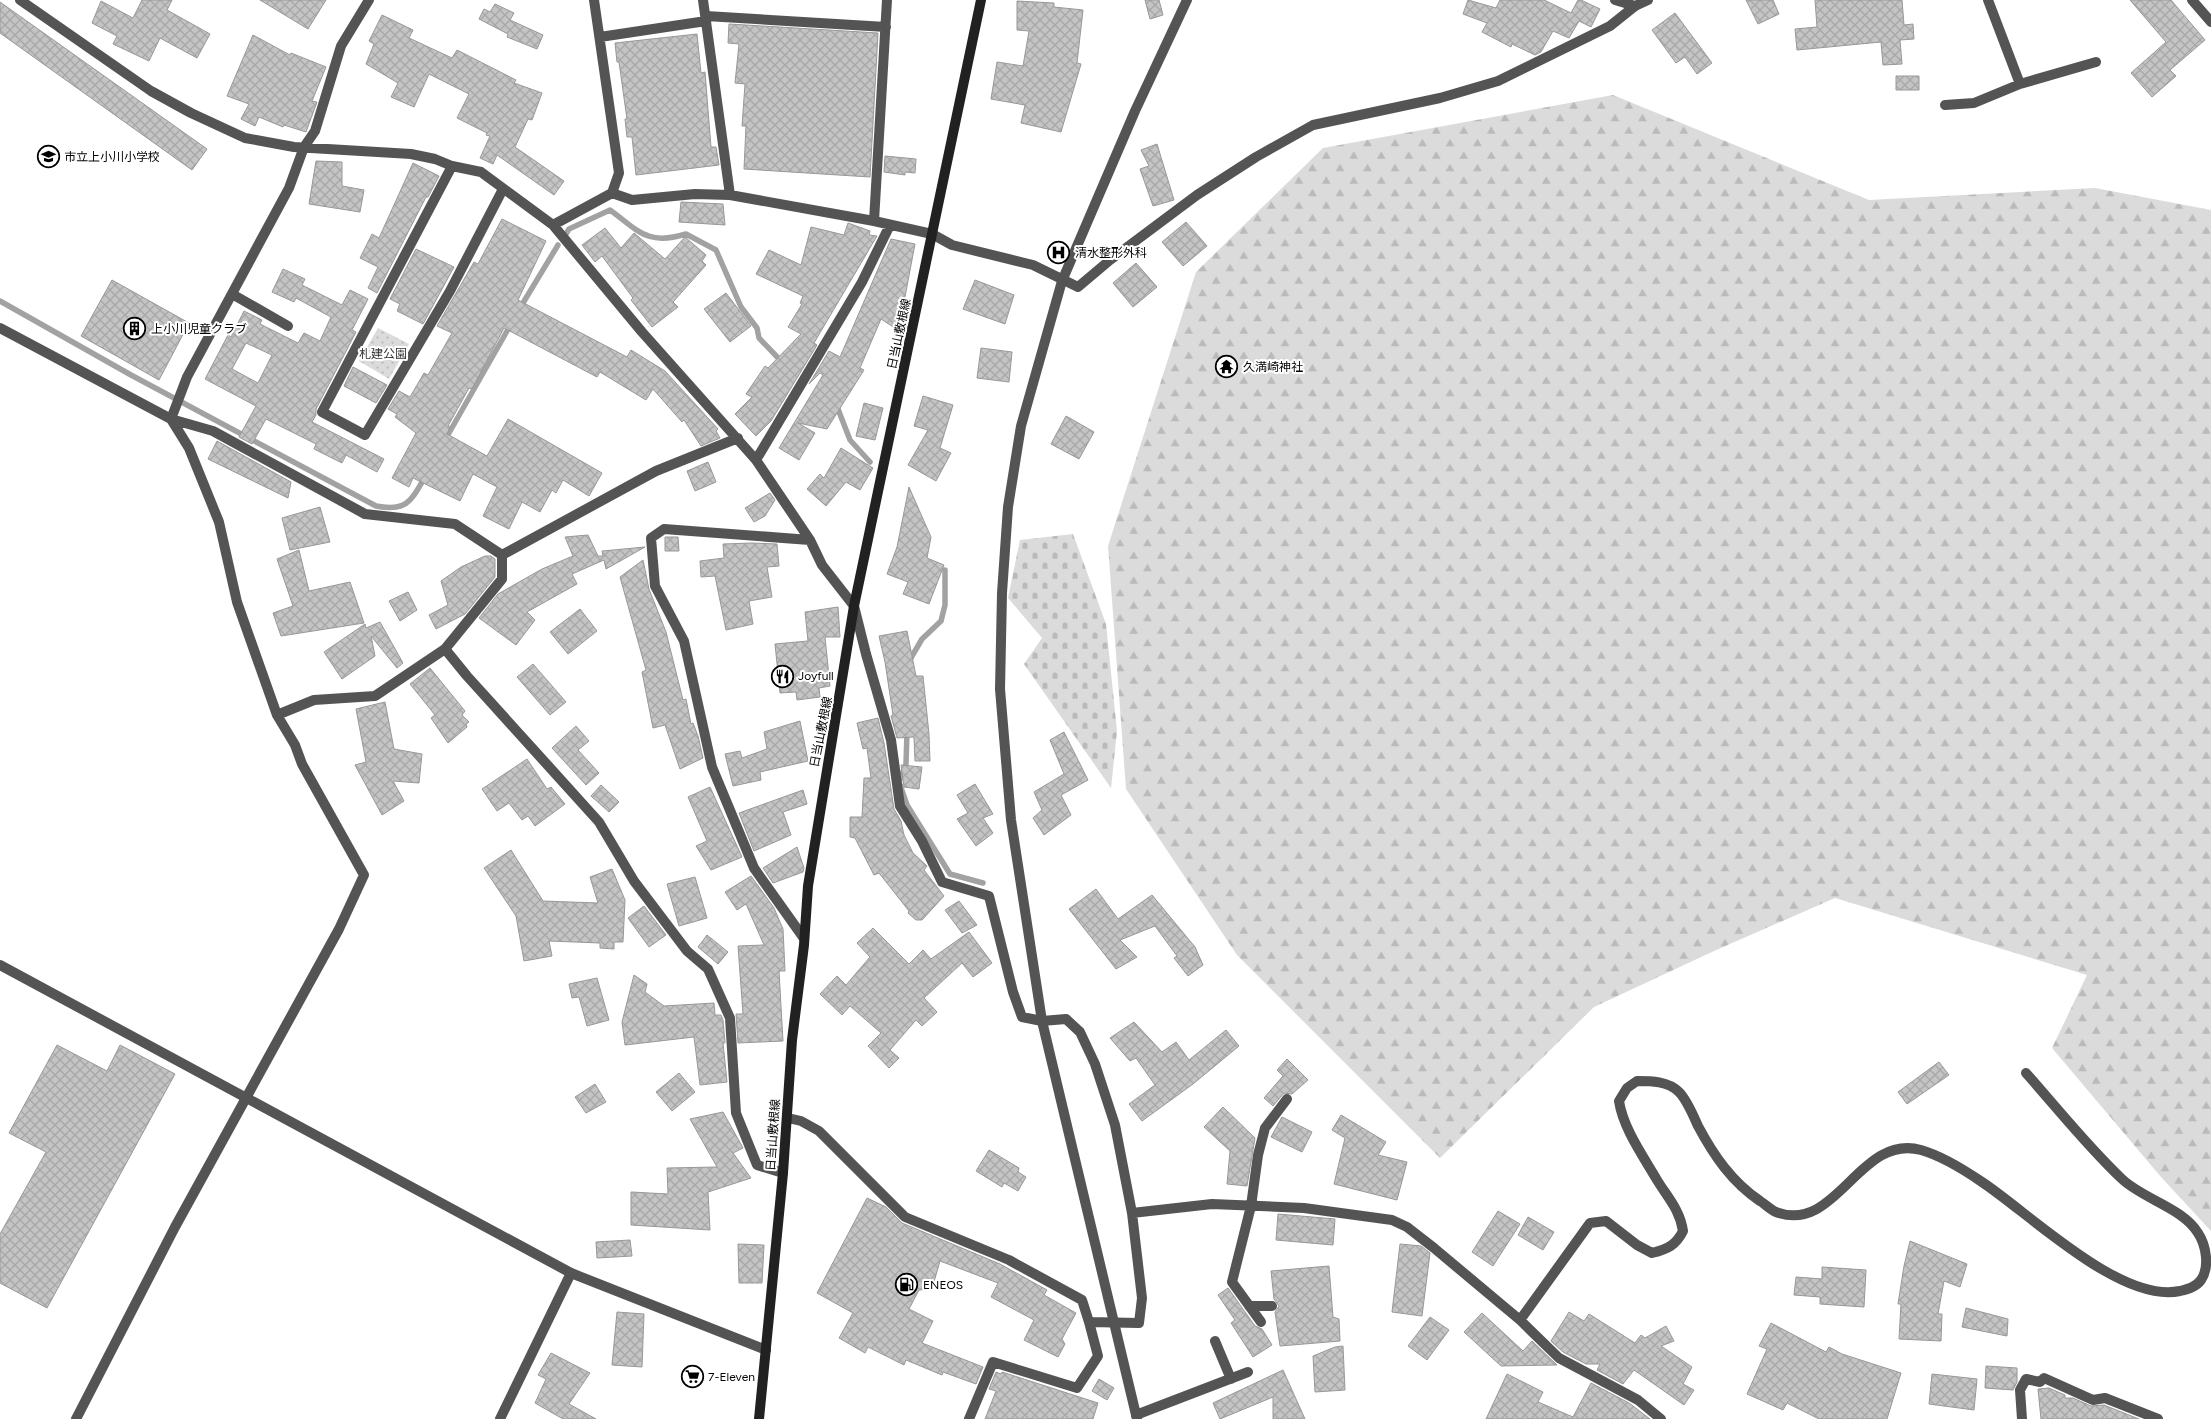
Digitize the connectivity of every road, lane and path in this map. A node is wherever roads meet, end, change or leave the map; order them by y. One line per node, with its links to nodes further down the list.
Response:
1 (20, 0): 20 (street)
2 (369, 0): 20 (street)
3 (594, 0): 16 (street)
4 (704, 0): 13 (street)
5 (888, 0): 15 (street)
6 (981, 0): 28 (main road, 日当山敷根線)
7 (1187, 0): 29 (street)
8 (1615, 0): 12 (street)
9 (1648, 0): 12 (street)
10 (1988, 0): 18 (street)
11 (2192, 0): 14 (street)
12 (1635, 6): 29 (street)
13 (706, 19): 15 (street); 16 (street); 24 (street)
14 (2211, 22)
15 (886, 27): 25 (street)
16 (600, 37): 23 (street)
17 (2096, 62): 18 (street)
18 (2020, 84): 19 (street)
19 (1945, 105)
20 (304, 147): 21 (street); 30 (street)
21 (452, 166): 22 (street); 22 (street)
22 (503, 189): 26 (street)
23 (612, 193): 24 (street); 26 (street)
24 (730, 195): 25 (street)
25 (874, 221): 27 (street)
26 (553, 225): 34 (street)
27 (890, 225): 28 (street); 35 (street)
28 (932, 234): 29 (street); 38 (main road, 日当山敷根線)
29 (1062, 281): 43 (street)
30 (232, 294): 31 (street); 33 (street)
31 (288, 326)
32 (0, 328): 33 (street)
33 (171, 419): 37 (street); 40 (street)
34 (738, 438): 35 (street); 37 (street)
35 (756, 460): 36 (street)
36 (810, 540): 38 (street); 41 (street)
37 (502, 555): 39 (street)
38 (854, 606): 41 (main road, 日当山敷根線); 43 (street)
39 (445, 649): 40 (street); 48 (street)
40 (278, 715): 45 (street)
41 (803, 937): 47 (main road, 日当山敷根線)
42 (0, 965): 45 (street)
43 (1042, 1021): 50 (street); 57 (street)
44 (2026, 1073): 54 (street)
45 (245, 1098): 51 (street); 63 (street)
46 (1287, 1099): 49 (street)
47 (788, 1118): 48 (main road, 日当山敷根線); 55 (street)
48 (783, 1173): 59 (main road, 日当山敷根線)
49 (1252, 1206): 50 (street); 52 (street); 54 (street)
50 (1132, 1213): 57 (street)
51 (571, 1273): 59 (street); 64 (street)
52 (1249, 1306): 53 (street); 56 (street)
53 (1272, 1306)
54 (1520, 1320): 67 (street)
55 (1089, 1322): 57 (street); 66 (street)
56 (1261, 1322)
57 (1114, 1324): 62 (street)
58 (1214, 1341): 61 (street)
59 (766, 1350): 65 (main road, 日当山敷根線)
60 (1248, 1372): 61 (street)
61 (1231, 1379): 62 (street)
62 (1137, 1417)
63 (76, 1419)
64 (500, 1419)
65 (759, 1419)
66 (969, 1419)
67 (1661, 1419)
68 (2022, 1419): 69 (street)
69 (2158, 1419)

